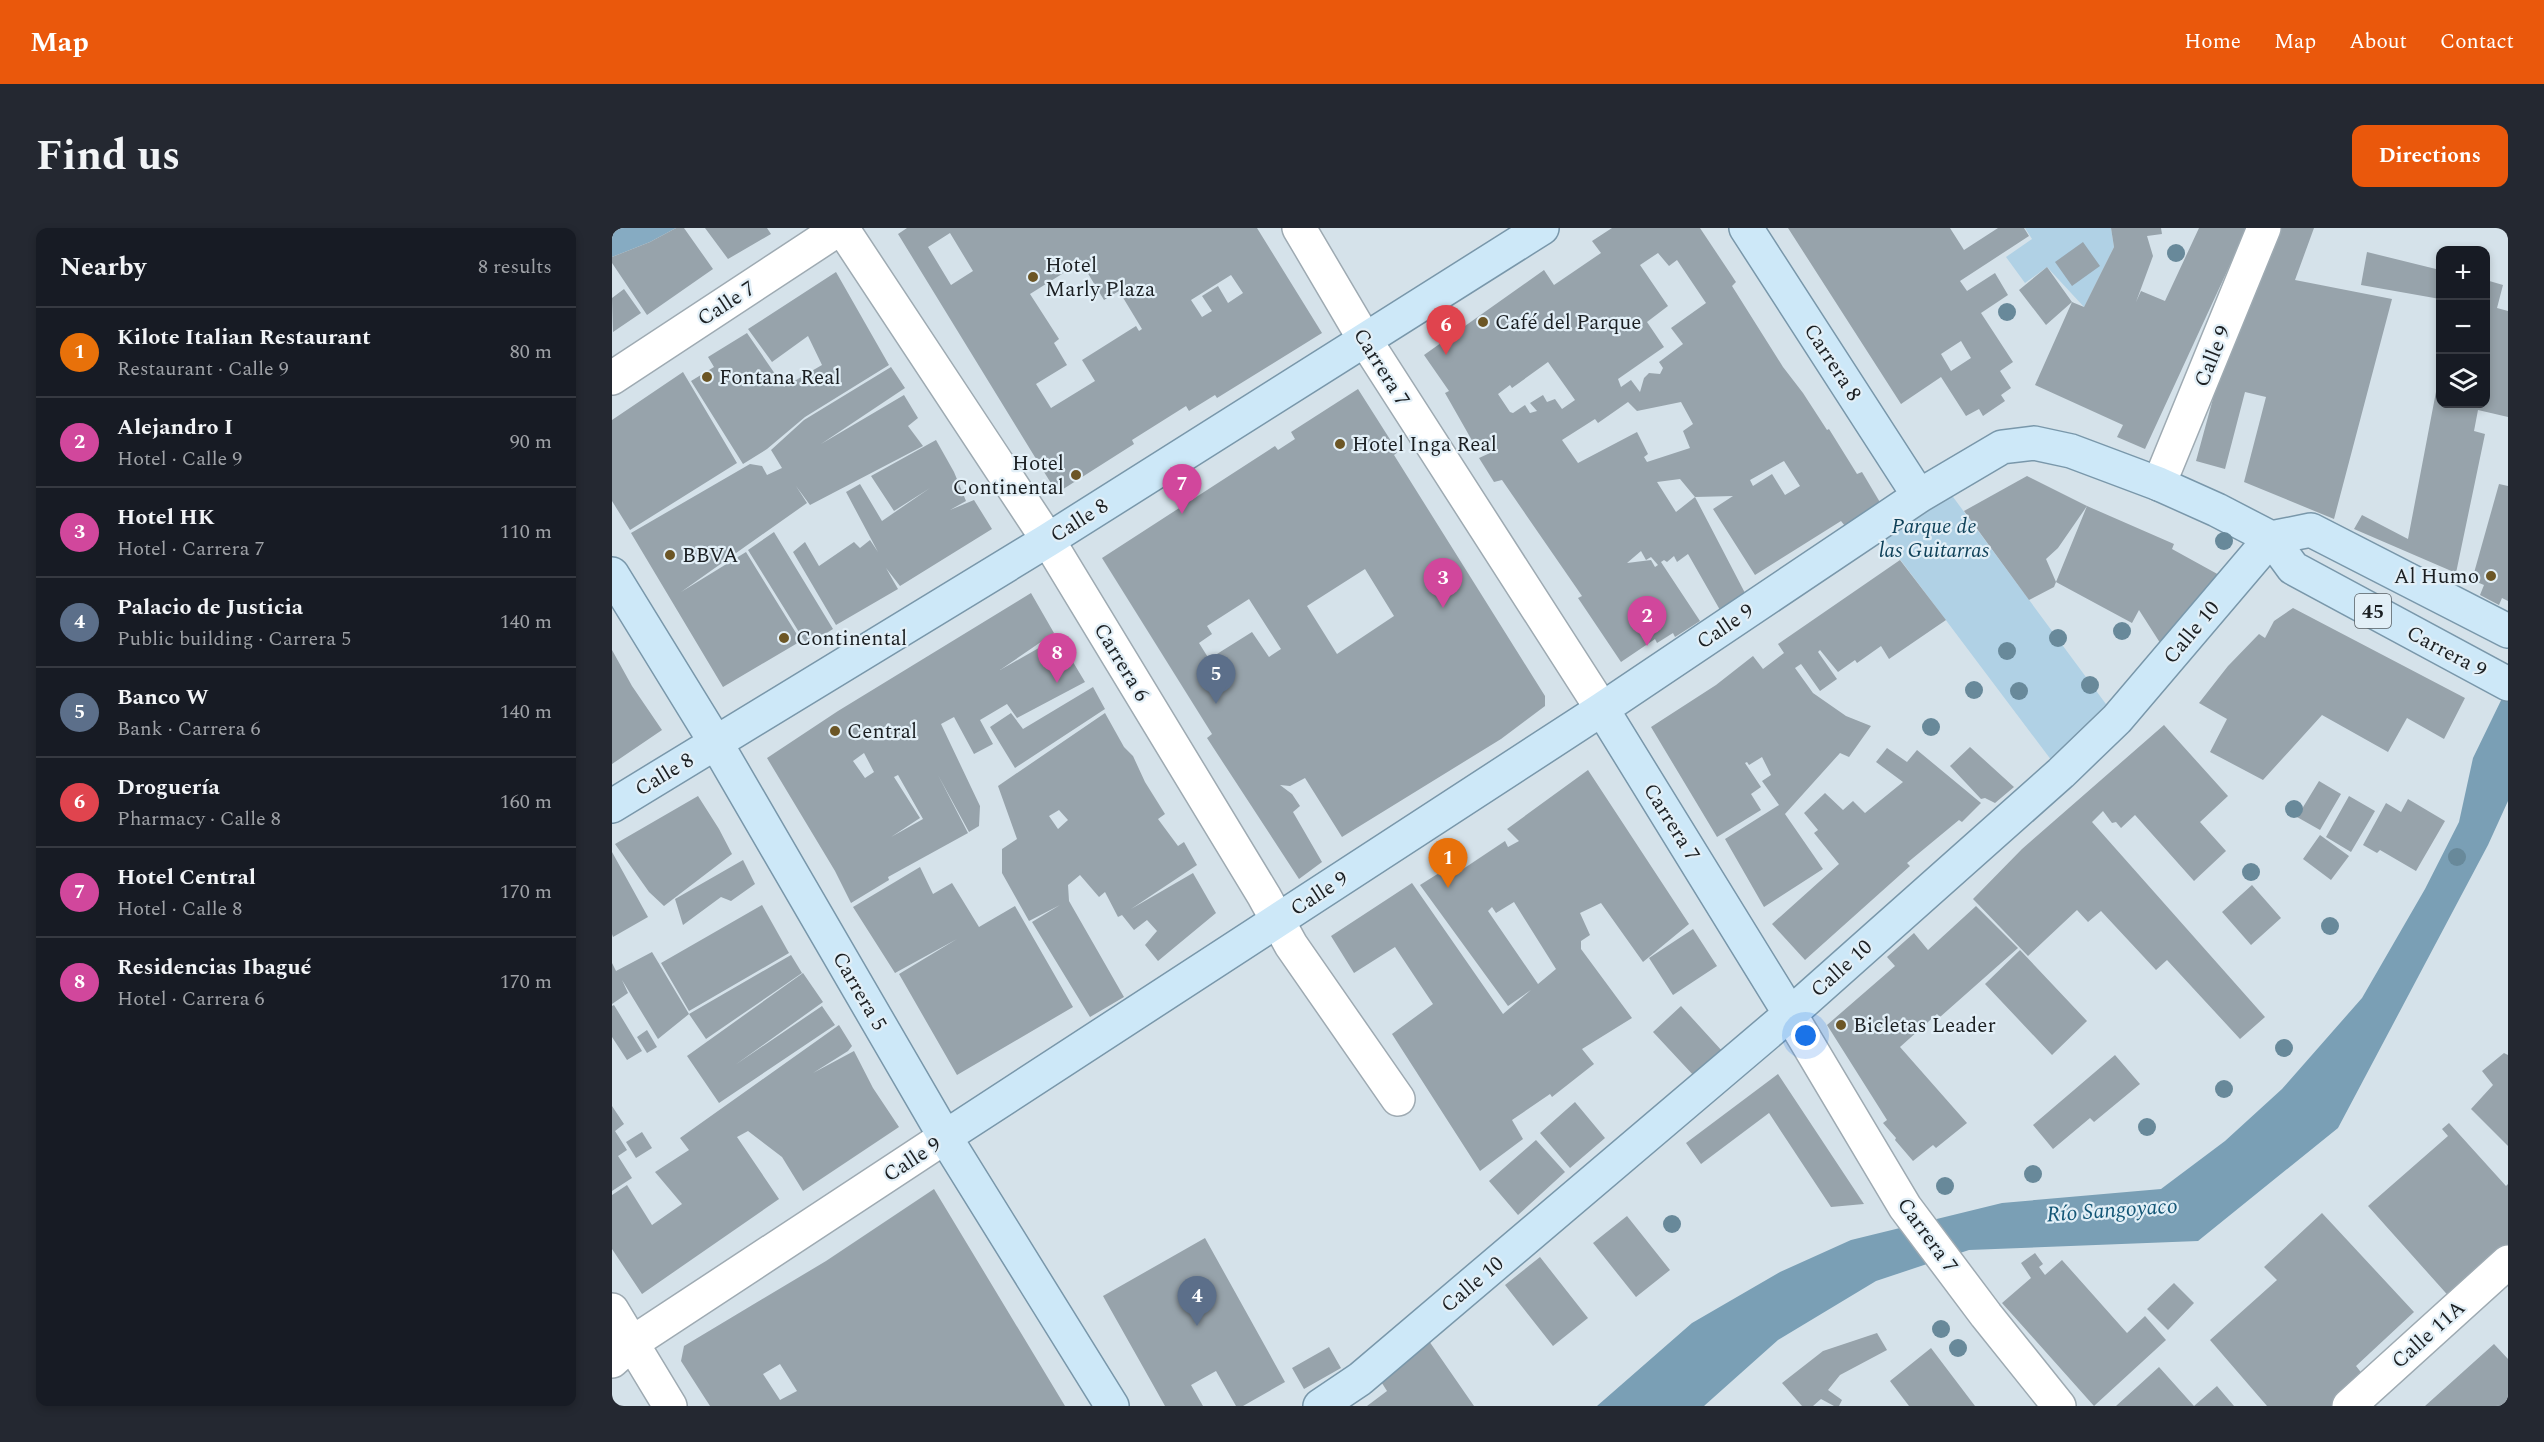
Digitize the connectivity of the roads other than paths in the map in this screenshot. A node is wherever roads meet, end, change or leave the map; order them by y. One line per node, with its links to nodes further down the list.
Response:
1 (841, 228): 7 (street, Calle 7); 12 (street, Carrera 6)
2 (1299, 228): 6 (street, Carrera 7)
3 (1542, 228): 6 (main road, Calle 8)
4 (1746, 228): 10 (main road, Carrera 8)
5 (2264, 228): 9 (street, Calle 9)
6 (1365, 340): 12 (main road, Calle 8); 16 (street, Carrera 7)
7 (612, 378)
8 (2034, 443): 9 (main road, Carrera 9); 10 (main road, Calle 9)
9 (2159, 484): 11 (main road, Carrera 9)
10 (1919, 496): 16 (main road, Calle 9)
11 (2271, 538): 14 (main road, 45); 15 (main road, Carrera 9 / 45); 20 (main road, Calle 10)
12 (1048, 540): 17 (main road, Calle 8); 19 (street, Carrera 6)
13 (612, 574): 17 (main road, Carrera 5)
14 (2508, 631)
15 (2497, 678)
16 (1602, 709): 19 (main road, Calle 9); 20 (main road, Carrera 7)
17 (716, 743): 18 (main road, Calle 8); 22 (main road, Carrera 5)
18 (612, 806)
19 (1277, 921): 21 (street, Carrera 6); 22 (main road, Calle 9)
20 (1790, 1014): 28 (main road, Calle 10); 29 (street, Carrera 7)
21 (1398, 1099)
22 (945, 1137): 25 (street, Calle 9); 27 (main road, Carrera 5)
23 (2508, 1262): 30 (street, Calle 11A)
24 (612, 1310): 25 (street)
25 (622, 1352): 26 (street)
26 (670, 1406)
27 (1112, 1406)
28 (1320, 1406)
29 (2059, 1406)
30 (2349, 1406)

